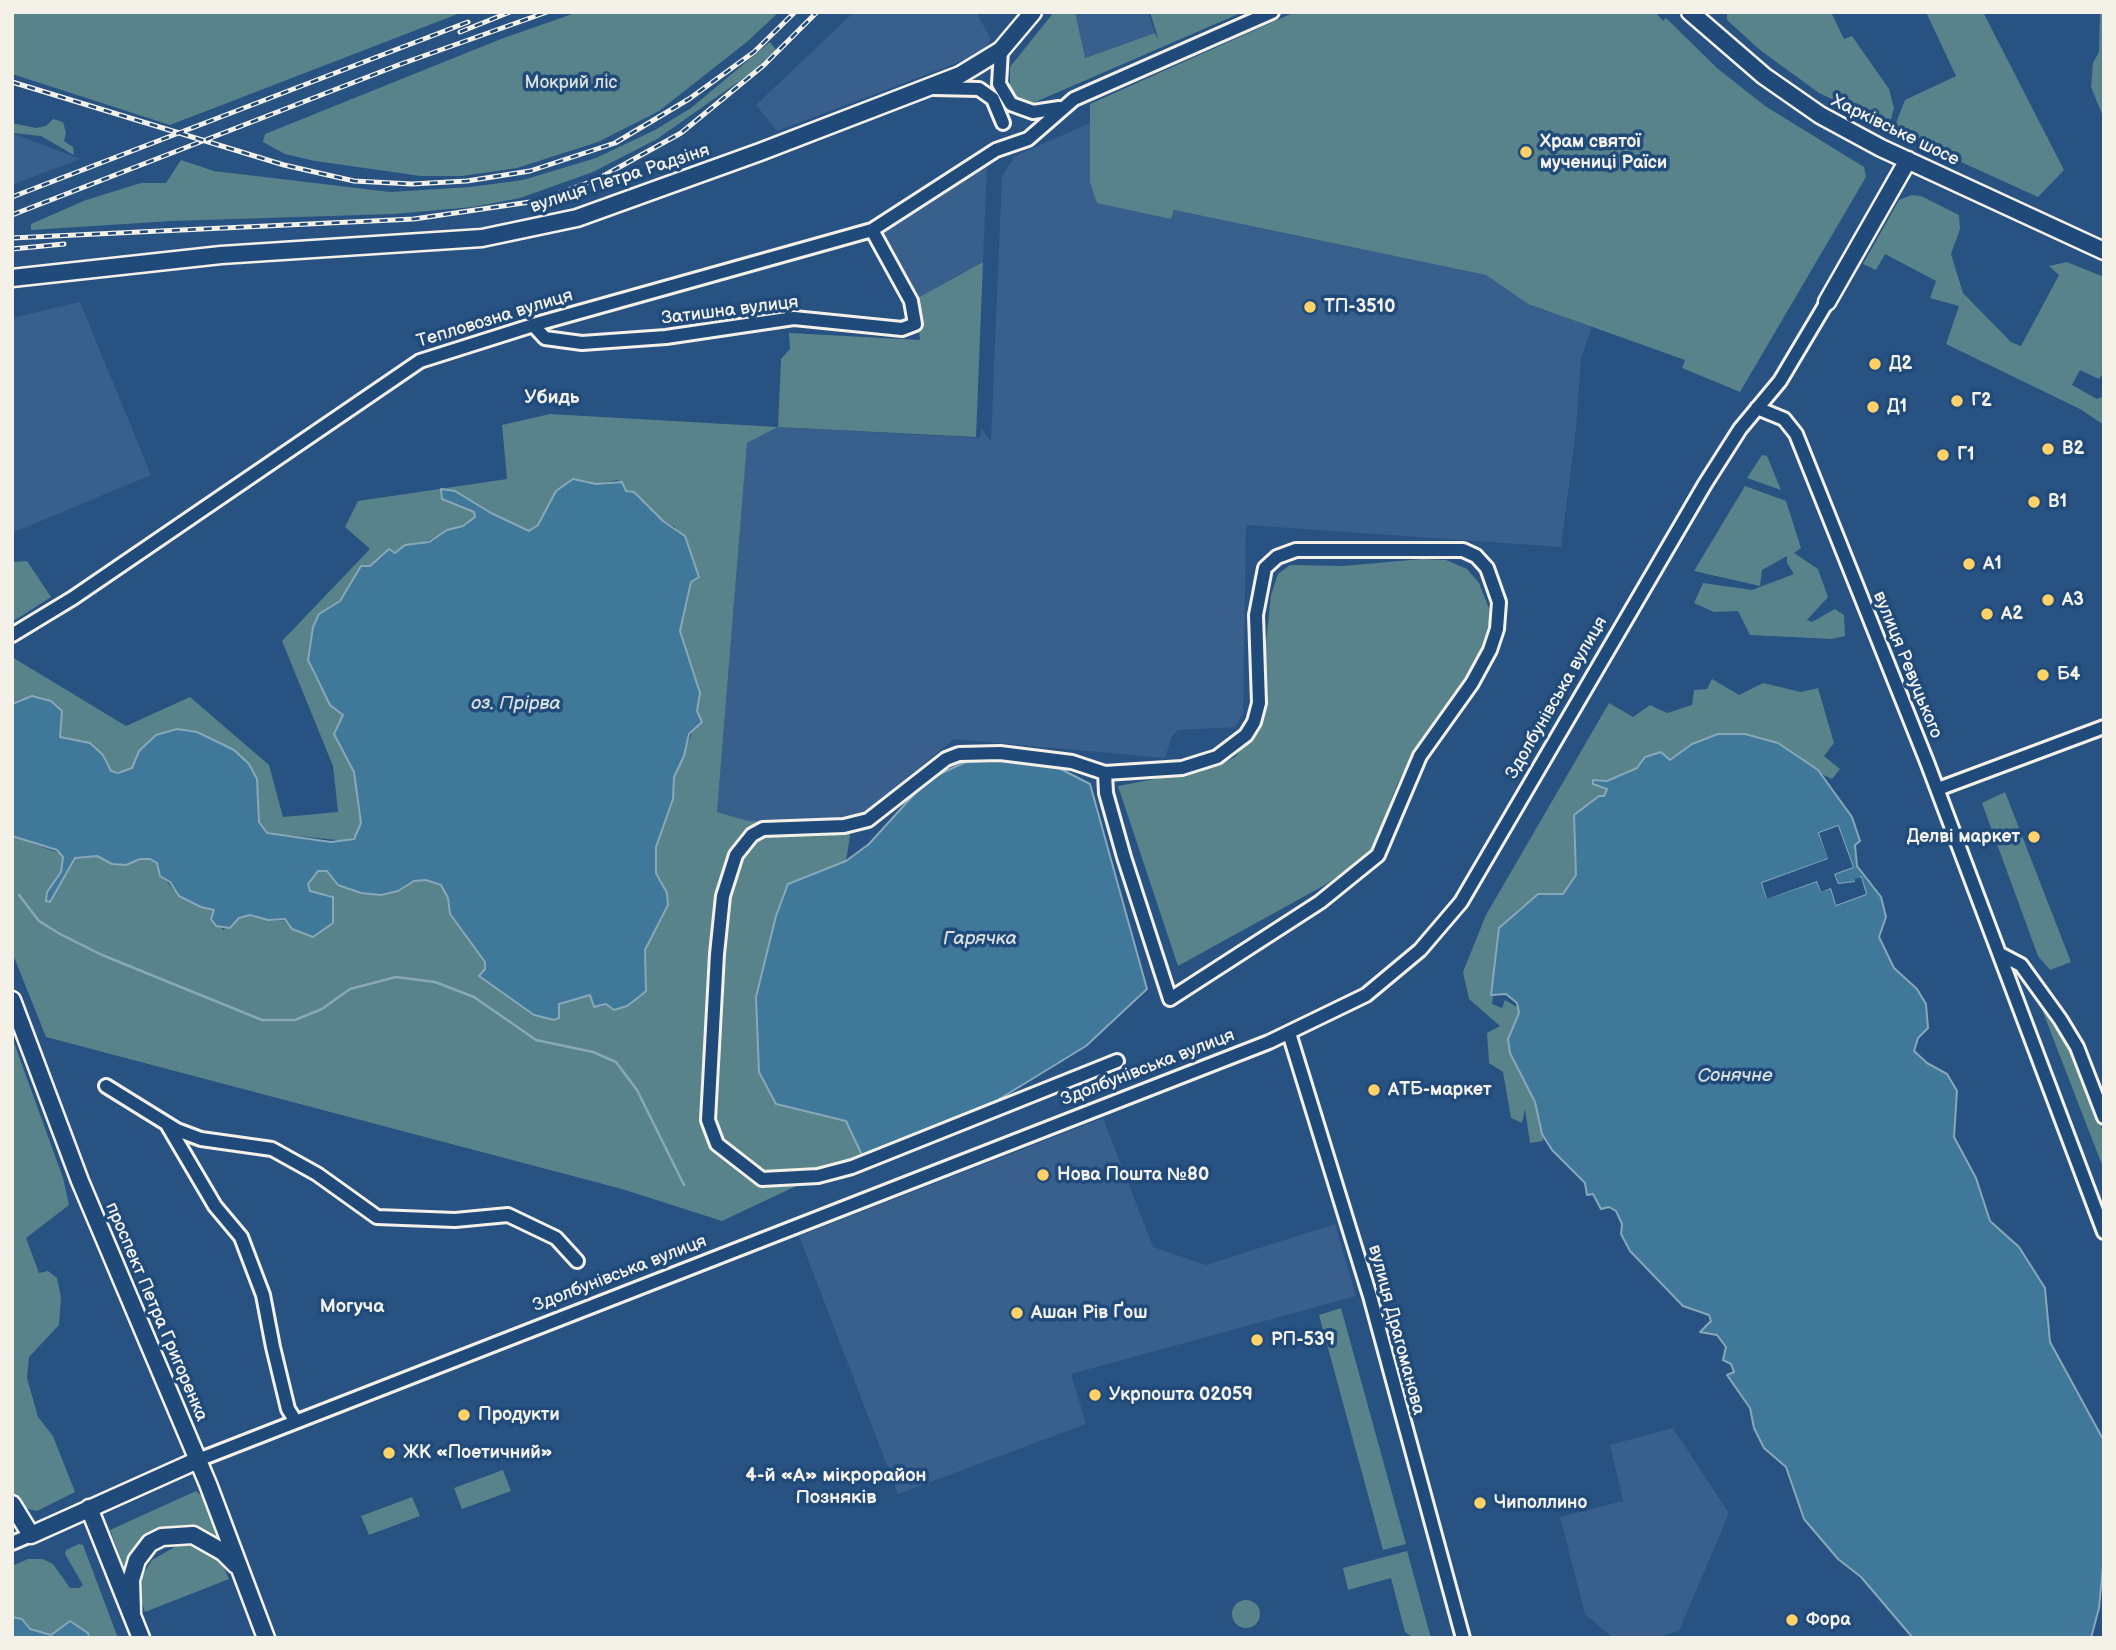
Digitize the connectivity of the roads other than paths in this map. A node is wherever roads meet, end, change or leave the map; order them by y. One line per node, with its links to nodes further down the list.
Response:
1 (1032, 12): 4 (main road, вулиця Петра Радзіня)
2 (1272, 12): 6 (street)
3 (1690, 12): 12 (main road, Харківське шосе)
4 (1001, 50): 5 (main road, вулиця Петра Радзіня); 7 (street)
5 (926, 89): 8 (street); 15 (main road, вулиця Петра Радзіня)
6 (1062, 108): 7 (street); 9 (street)
7 (1021, 110): 8 (street); 9 (street)
8 (1003, 126): 10 (street); 11 (street)
9 (1034, 132): 10 (street)
10 (1023, 141): 11 (street, Тепловозна вулиця)
11 (996, 150): 13 (street, Тепловозна вулиця)
12 (1908, 160): 14 (main road, Харківське шосе); 16 (main road, Здолбунівська вулиця)
13 (872, 230): 17 (street, Тепловозна вулиця); 17 (street, Затишна вулиця)
14 (2104, 251)
15 (12, 278)
16 (1827, 302): 18 (street, Здолбунівська вулиця)
17 (533, 325): 19 (street, Тепловозна вулиця)
18 (1757, 408): 22 (street, вулиця Ревуцького); 25 (street, Здолбунівська вулиця)
19 (12, 635)
20 (2104, 727): 22 (street)
21 (1105, 773): 21 (street); 26 (street)
22 (1938, 789): 23 (street, вулиця Ревуцького)
23 (2001, 955): 28 (street); 30 (street, вулиця Ревуцького)
24 (12, 1000): 33 (main road, проспект Петра Григоренка)
25 (1289, 1033): 32 (street, Здолбунівська вулиця); 42 (street, вулиця Драгоманова)
26 (1117, 1062)
27 (106, 1086): 29 (street)
28 (2104, 1117)
29 (168, 1125): 31 (street); 32 (street)
30 (2104, 1232)
31 (577, 1261)
32 (295, 1420): 33 (street, Здолбунівська вулиця)
33 (198, 1460): 35 (main road, Здолбунівська вулиця); 38 (main road, проспект Петра Григоренка)
34 (12, 1504): 36 (main road)
35 (89, 1508): 36 (main road, Здолбунівська вулиця); 39 (main road)
36 (31, 1535): 37 (street, Здолбунівська вулиця)
37 (12, 1543)
38 (240, 1570): 39 (main road); 41 (main road, проспект Петра Григоренка)
39 (132, 1613): 40 (main road)
40 (141, 1638)
41 (266, 1638)
42 (1463, 1638)

